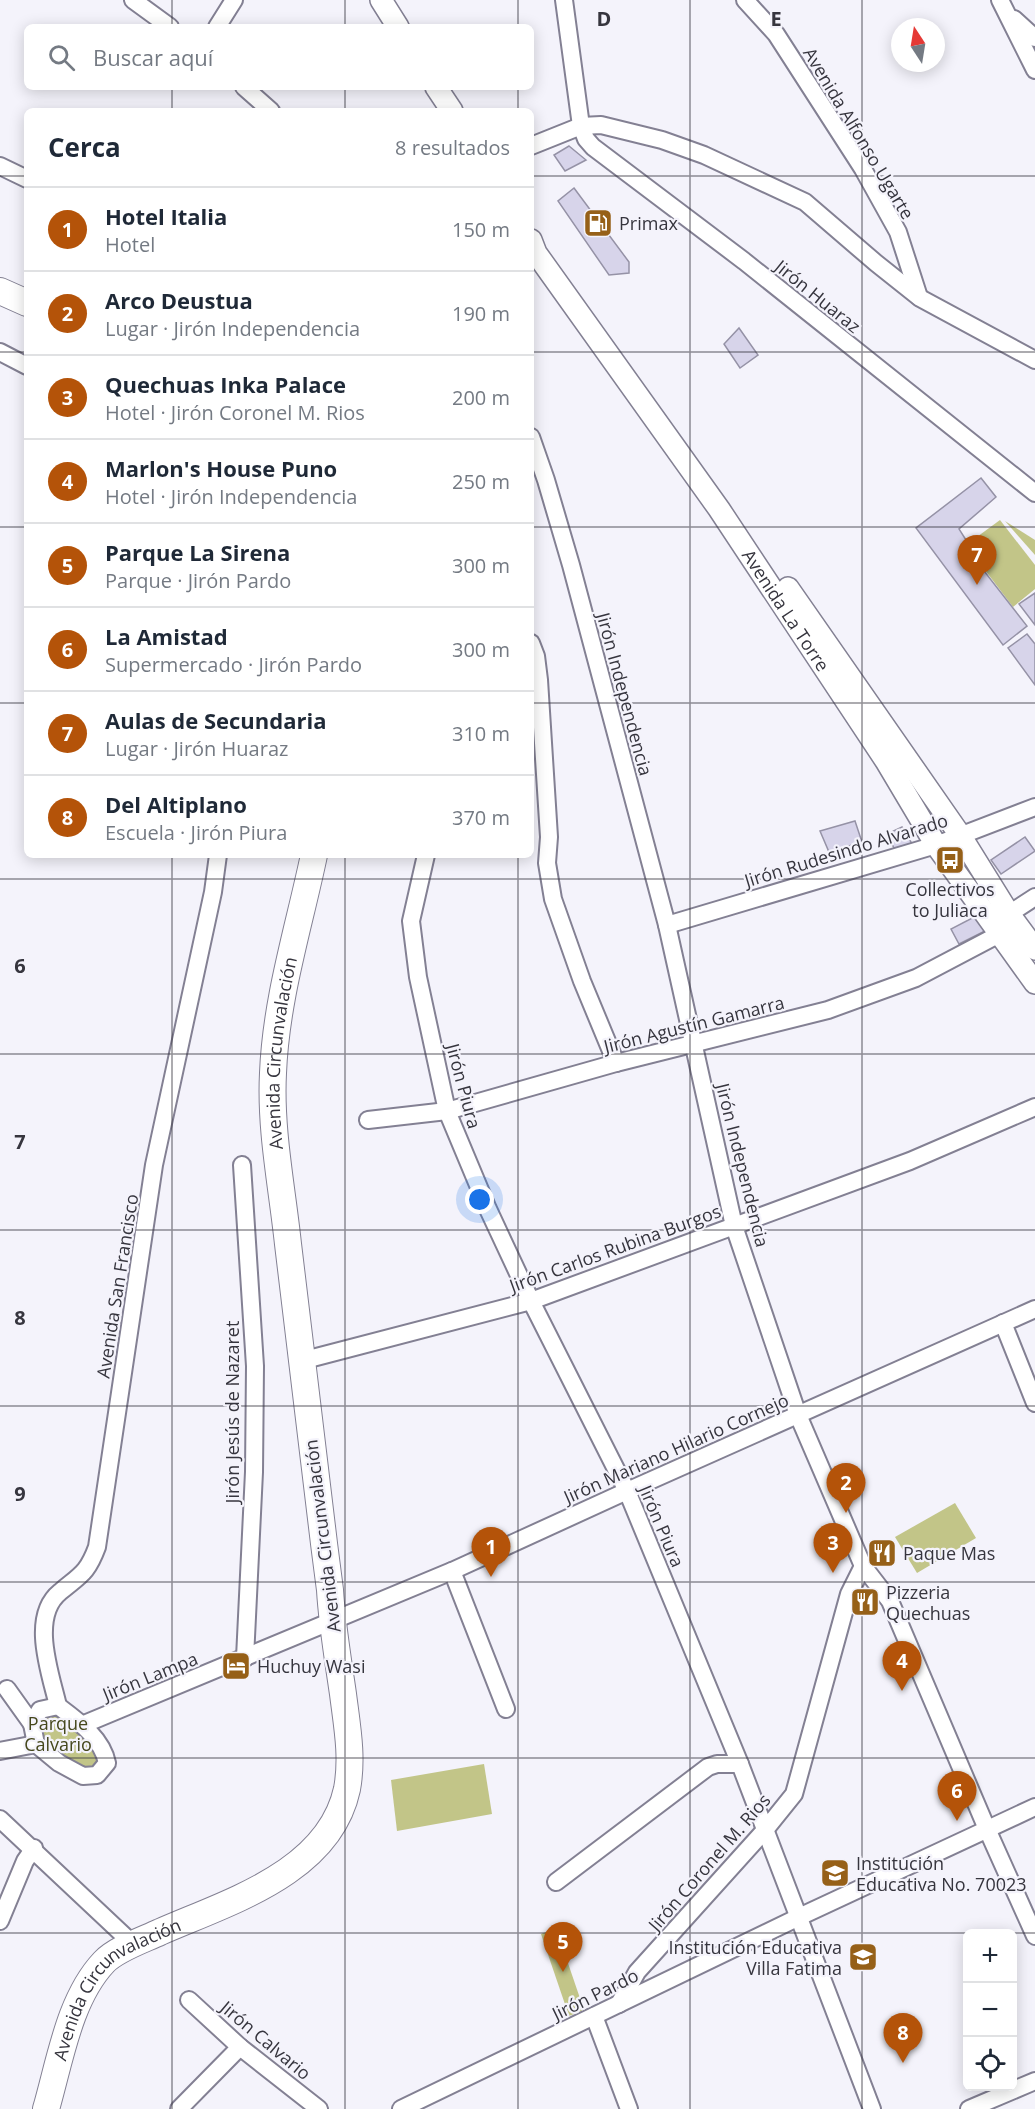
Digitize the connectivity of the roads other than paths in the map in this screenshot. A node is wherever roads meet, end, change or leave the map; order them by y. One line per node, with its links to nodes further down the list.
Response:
1 (133, 0): 7 (street)
2 (234, 0): 8 (street)
3 (381, 0): 9 (main road)
4 (568, 1): 16 (street)
5 (744, 2): 23 (street, Avenida Alfonso Ugarte)
6 (1004, 6): 10 (street); 11 (street)
7 (166, 24)
8 (219, 24)
9 (396, 24)
10 (1035, 38)
11 (1035, 70)
12 (247, 90): 14 (street)
13 (438, 90): 15 (main road)
14 (268, 108)
15 (450, 108)
16 (581, 126): 17 (street); 23 (street); 29 (street, Jirón Huaraz)
17 (534, 145)
18 (0, 165): 19 (street)
19 (24, 177)
20 (534, 232): 32 (main road, Avenida La Torre)
21 (534, 248): 33 (main road, Avenida La Torre)
22 (0, 291): 24 (highway)
23 (920, 298): 26 (street)
24 (24, 302)
25 (0, 352): 27 (street)
26 (1035, 360)
27 (24, 364)
28 (534, 446): 39 (street, Jirón Independencia)
29 (1035, 493)
30 (534, 651): 43 (street)
31 (1035, 807): 32 (street, Jirón Rudesindo Alvarado)
32 (960, 835): 33 (street, Jirón Rudesindo Alvarado); 38 (main road, Avenida La Torre)
33 (936, 845): 38 (main road, Avenida La Torre); 39 (street, Jirón Rudesindo Alvarado)
34 (218, 858): 61 (street, Avenida San Francisco)
35 (313, 858): 52 (highway, Avenida Circunvalación)
36 (425, 858): 45 (street, Jirón Piura)
37 (1035, 897): 38 (street, Jirón Agustín Gamarra)
38 (1008, 924): 40 (main road, Avenida La Torre); 41 (main road, Avenida La Torre); 42 (street, Jirón Agustín Gamarra)
39 (667, 925): 42 (street, Jirón Independencia)
40 (1035, 949)
41 (1035, 983)
42 (693, 1043): 43 (street, Jirón Agustín Gamarra); 48 (street, Jirón Independencia)
43 (616, 1063): 45 (street, Jirón Agustín Gamarra)
44 (1035, 1107): 48 (street, Jirón Carlos Rubina Burgos)
45 (447, 1111): 46 (street, Jirón Agustín Gamarra); 49 (street, Jirón Piura)
46 (368, 1120)
47 (242, 1165): 59 (street, Jirón Jesús de Nazaret)
48 (734, 1226): 49 (street, Jirón Carlos Rubina Burgos); 54 (street, Jirón Independencia)
49 (531, 1301): 52 (street, Jirón Carlos Rubina Burgos); 55 (street, Jirón Piura)
50 (1035, 1309): 51 (street, Jirón Mariano Hilario Cornejo)
51 (1003, 1323): 53 (street); 54 (street, Jirón Mariano Hilario Cornejo)
52 (301, 1361): 58 (highway, Avenida Circunvalación)
53 (1035, 1403)
54 (798, 1415): 55 (street, Jirón Mariano Hilario Cornejo); 56 (street, Jirón Independencia)
55 (627, 1491): 57 (street, Jirón Mariano Hilario Cornejo); 67 (street, Jirón Piura)
56 (863, 1566): 70 (street, Jirón Independencia); 71 (street, Jirón Coronel M. Rios)
57 (452, 1572): 58 (street, Jirón Mariano Hilario Cornejo); 62 (street)
58 (332, 1622): 59 (street, Jirón Lampa); 77 (highway, Avenida Circunvalación)
59 (245, 1658): 64 (street, Jirón Lampa)
60 (7, 1689): 63 (street)
61 (58, 1706): 63 (street); 64 (street)
62 (506, 1709)
63 (32, 1724): 65 (street)
64 (82, 1725): 65 (street)
65 (36, 1744): 66 (street)
66 (0, 1751)
67 (740, 1764): 71 (street, Jirón Piura); 73 (street)
68 (1035, 1807): 70 (street, Jirón Pardo)
69 (0, 1819): 72 (street)
70 (987, 1829): 74 (street, Jirón Pardo); 76 (street, Jirón Independencia)
71 (765, 1830): 74 (street, Jirón Piura); 79 (street, Jirón Coronel M. Rios)
72 (34, 1848): 75 (street); 77 (street)
73 (556, 1882)
74 (799, 1917): 79 (street, Jirón Pardo); 88 (street, Jirón Piura)
75 (0, 1921)
76 (1035, 1936)
77 (133, 1944): 83 (highway, Avenida Circunvalación)
78 (189, 2000): 81 (street, Jirón Calvario)
79 (619, 2004): 80 (street, Jirón Pardo)
80 (594, 2016): 86 (street, Jirón Pardo); 87 (street)
81 (240, 2047): 84 (street); 85 (street, Jirón Calvario)
82 (1035, 2081): 89 (street)
83 (46, 2109)
84 (179, 2109)
85 (317, 2109)
86 (401, 2109)
87 (629, 2109)
88 (873, 2109)
89 (969, 2109)

